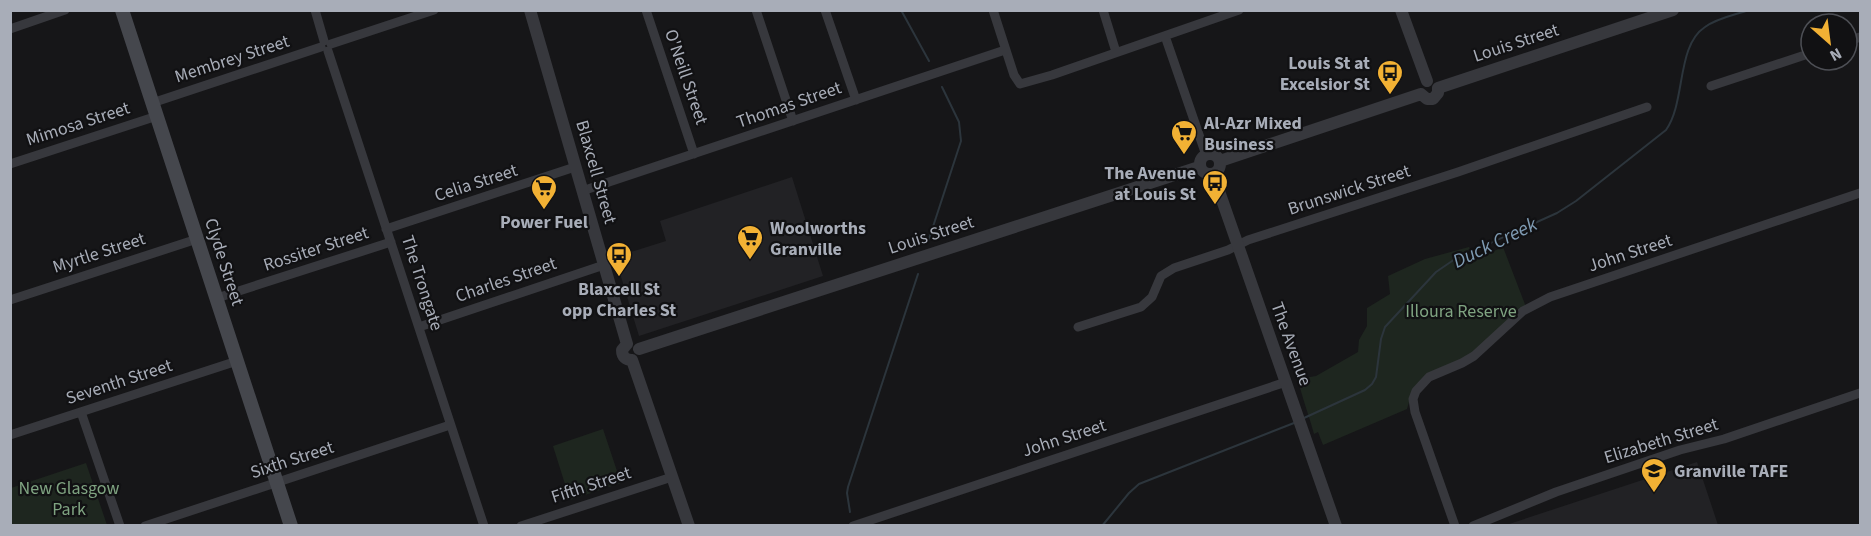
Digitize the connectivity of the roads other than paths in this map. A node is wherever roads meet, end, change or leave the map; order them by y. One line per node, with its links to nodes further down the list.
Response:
1 (65, 10): 15 (street)
2 (122, 10): 27 (main road, Clyde Street)
3 (315, 10): 17 (street, The Trongate)
4 (434, 10): 17 (street, Membrey Street)
5 (530, 10): 33 (street, Blaxcell Street)
6 (646, 10): 29 (street, O'Neill Street)
7 (756, 10): 28 (street)
8 (825, 10): 25 (street)
9 (993, 10): 18 (street)
10 (1103, 10): 19 (street)
11 (1239, 10): 14 (street)
12 (1401, 10): 21 (street)
13 (1673, 10): 23 (street, Louis Street)
14 (1213, 15): 16 (street)
15 (10, 29)
16 (1165, 36): 19 (street); 30 (street)
17 (326, 46): 27 (street, Membrey Street); 38 (street, The Trongate)
18 (1005, 50): 19 (street); 25 (street, Thomas Street)
19 (1116, 52)
20 (1799, 57): 22 (street)
21 (1427, 81): 23 (street); 24 (street)
22 (1711, 86)
23 (1438, 88): 24 (street)
24 (1421, 94): 31 (street)
25 (856, 100): 28 (street, Thomas Street)
26 (1647, 107): 41 (street, Brunswick Street)
27 (154, 109): 32 (street, Mimosa Street); 39 (main road, Clyde Street)
28 (793, 121): 29 (street, Thomas Street)
29 (694, 154): 36 (street, Thomas Street)
30 (1206, 154): 31 (street); 34 (street)
31 (1220, 161): 35 (street)
32 (10, 164)
33 (575, 167): 36 (street, Blaxcell Street); 38 (street, Celia Street)
34 (1199, 167): 35 (street); 47 (street, Louis Street)
35 (1213, 174): 41 (street, The Avenue)
36 (582, 191): 42 (street, Blaxcell Street)
37 (1860, 193): 64 (street, John Street)
38 (387, 229): 40 (street, The Trongate)
39 (197, 238): 43 (main road, Clyde Street); 44 (street, Myrtle Street)
40 (391, 242): 43 (street, Rossiter Street); 45 (street, The Trongate)
41 (1237, 245): 46 (street, Brunswick Street); 49 (street, The Avenue)
42 (604, 265): 45 (street, Charles Street); 47 (street, Blaxcell Street)
43 (217, 298): 48 (main road, Clyde Street)
44 (10, 300)
45 (419, 327): 52 (street, The Trongate)
46 (1078, 327)
47 (633, 346): 54 (street, Blaxcell Street)
48 (237, 361): 51 (street, Seventh Street); 55 (main road, Clyde Street)
49 (1286, 382): 62 (street, John Street); 63 (street, The Avenue)
50 (1860, 393): 65 (street, Elizabeth Street)
51 (81, 412): 53 (street, Seventh Street); 56 (street)
52 (450, 425): 55 (street, Sixth Street); 59 (street, The Trongate)
53 (10, 435)
54 (672, 477): 60 (street, Fifth Street); 61 (street)
55 (277, 483): 57 (street, Sixth Street); 58 (main road, Clyde Street)
56 (120, 525)
57 (145, 525)
58 (291, 525)
59 (484, 525)
60 (522, 525)
61 (688, 525)
62 (853, 525)
63 (1336, 525)
64 (1455, 525)
65 (1473, 525)

